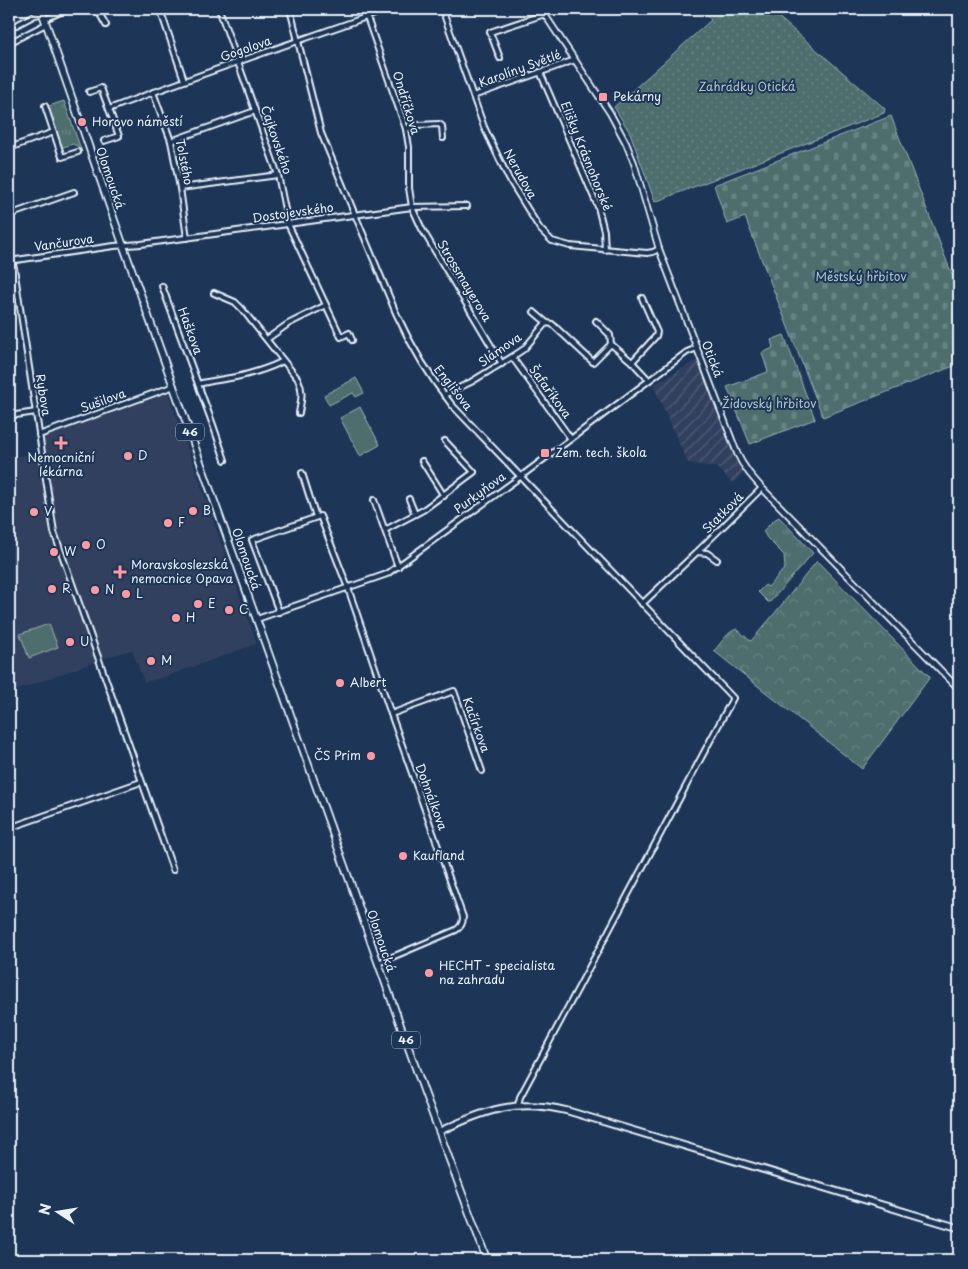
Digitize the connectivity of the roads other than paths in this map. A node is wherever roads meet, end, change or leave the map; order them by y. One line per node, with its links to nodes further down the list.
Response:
1 (67, 9): 11 (street)
2 (97, 9): 13 (street)
3 (160, 9): 21 (street)
4 (219, 9): 19 (street, Čajkovského)
5 (290, 9): 15 (street, Englišova)
6 (364, 9): 12 (street, Ondříčkova)
7 (389, 9): 12 (street, Gogolova)
8 (442, 9): 24 (street, Nerudova)
9 (541, 9): 10 (street, Otická)
10 (545, 14): 17 (street); 18 (street, Otická)
11 (44, 16): 14 (street); 16 (street); 44 (main road, Olomoucká / 46)
12 (367, 17): 15 (street, Gogolova); 28 (street, Ondříčkova)
13 (106, 24)
14 (9, 29)
15 (298, 41): 19 (street, Gogolova); 41 (street, Englišova)
16 (9, 43)
17 (500, 58)
18 (575, 60): 20 (street, Karolíny Světlé); 45 (street, Otická)
19 (238, 62): 21 (street, Gogolova); 27 (street, Čajkovského)
20 (540, 72): 24 (street, Karolíny Světlé); 46 (street, Elišky Krásnohorské)
21 (184, 80): 23 (street, Gogolova)
22 (89, 92): 26 (street)
23 (153, 92): 26 (street, Gogolova); 32 (street, Tolstého)
24 (473, 96): 46 (street, Nerudova)
25 (45, 106): 29 (street)
26 (109, 109): 31 (street)
27 (255, 111): 32 (street); 35 (street, Čajkovského)
28 (406, 128): 30 (street); 39 (street, Ondříčkova)
29 (54, 132): 33 (street); 34 (street)
30 (443, 138)
31 (104, 141)
32 (171, 141): 36 (street, Tolstého)
33 (9, 148)
34 (78, 152)
35 (278, 175): 36 (street); 42 (street, Čajkovského)
36 (180, 188): 43 (street, Tolstého)
37 (74, 192): 40 (street)
38 (467, 206): 39 (street, Dostojevského)
39 (412, 207): 41 (street, Dostojevského); 63 (street, Strossmayerova)
40 (9, 215)
41 (355, 215): 42 (street, Dostojevského); 67 (street, Englišova)
42 (288, 224): 43 (street, Dostojevského); 52 (street, Čajkovského)
43 (187, 238): 44 (street, Dostojevského)
44 (123, 245): 48 (street, Vančurova); 66 (main road, Olomoucká / 46)
45 (658, 249): 46 (street, Nerudova); 59 (street, Otická)
46 (605, 250)
47 (9, 252): 48 (street, Rybova)
48 (10, 261): 68 (street, Rybova)
49 (162, 286): 65 (street, Haškova)
50 (214, 293): 56 (street)
51 (642, 298): 62 (street)
52 (326, 305): 56 (street); 57 (street, Čajkovského)
53 (534, 312): 55 (street)
54 (596, 321): 58 (street)
55 (548, 323): 58 (street); 60 (street, Slámova)
56 (267, 340): 61 (street)
57 (352, 340)
58 (611, 344): 62 (street)
59 (697, 348): 64 (street, Purkyňova); 78 (street, Otická)
60 (512, 357): 63 (street, Slámova); 72 (street, Šafaříkova)
61 (283, 361): 65 (street); 69 (street)
62 (632, 362): 64 (street)
63 (502, 364): 67 (street, Slámova)
64 (649, 380): 72 (street, Purkyňova)
65 (198, 384): 74 (street, Haškova)
66 (174, 386): 71 (street, Sušilova); 91 (main road, Olomoucká / 46)
67 (444, 395): 77 (street, Englišova)
68 (36, 412): 70 (street); 71 (street, Rybova)
69 (299, 413)
70 (9, 416)
71 (39, 435): 95 (street, Rybova)
72 (571, 438): 77 (street, Purkyňova)
73 (445, 440): 79 (street)
74 (225, 460)
75 (422, 460): 79 (street)
76 (302, 474): 83 (street)
77 (520, 477): 87 (street, Purkyňova); 89 (street, Englišova)
78 (762, 488): 85 (street, Statková); 92 (street, Otická)
79 (444, 496): 82 (street)
80 (409, 499): 82 (street)
81 (374, 500): 84 (street)
82 (415, 514): 84 (street)
83 (316, 517): 88 (street); 90 (street, Olomoucká)
84 (385, 530): 87 (street)
85 (698, 552): 86 (street); 89 (street)
86 (717, 560)
87 (398, 567): 88 (street, Purkyňova)
88 (348, 588): 90 (street, Purkyňova); 93 (street, Dohnálkova)
89 (642, 604): 99 (street, Englišova)
90 (279, 612): 91 (street, Purkyňova)
91 (257, 619): 98 (main road, Olomoucká / 46)
92 (959, 689)
93 (391, 714): 94 (street, Kačírkova); 98 (street, Dohnálkova)
94 (482, 772)
95 (141, 782): 96 (street); 97 (street, Rybova)
96 (9, 828)
97 (173, 870)
98 (378, 963): 100 (main road, Olomoucká / 46)
99 (518, 1105): 100 (main road); 101 (main road)
100 (440, 1131): 102 (main road, 46)
101 (959, 1228)
102 (487, 1260)

